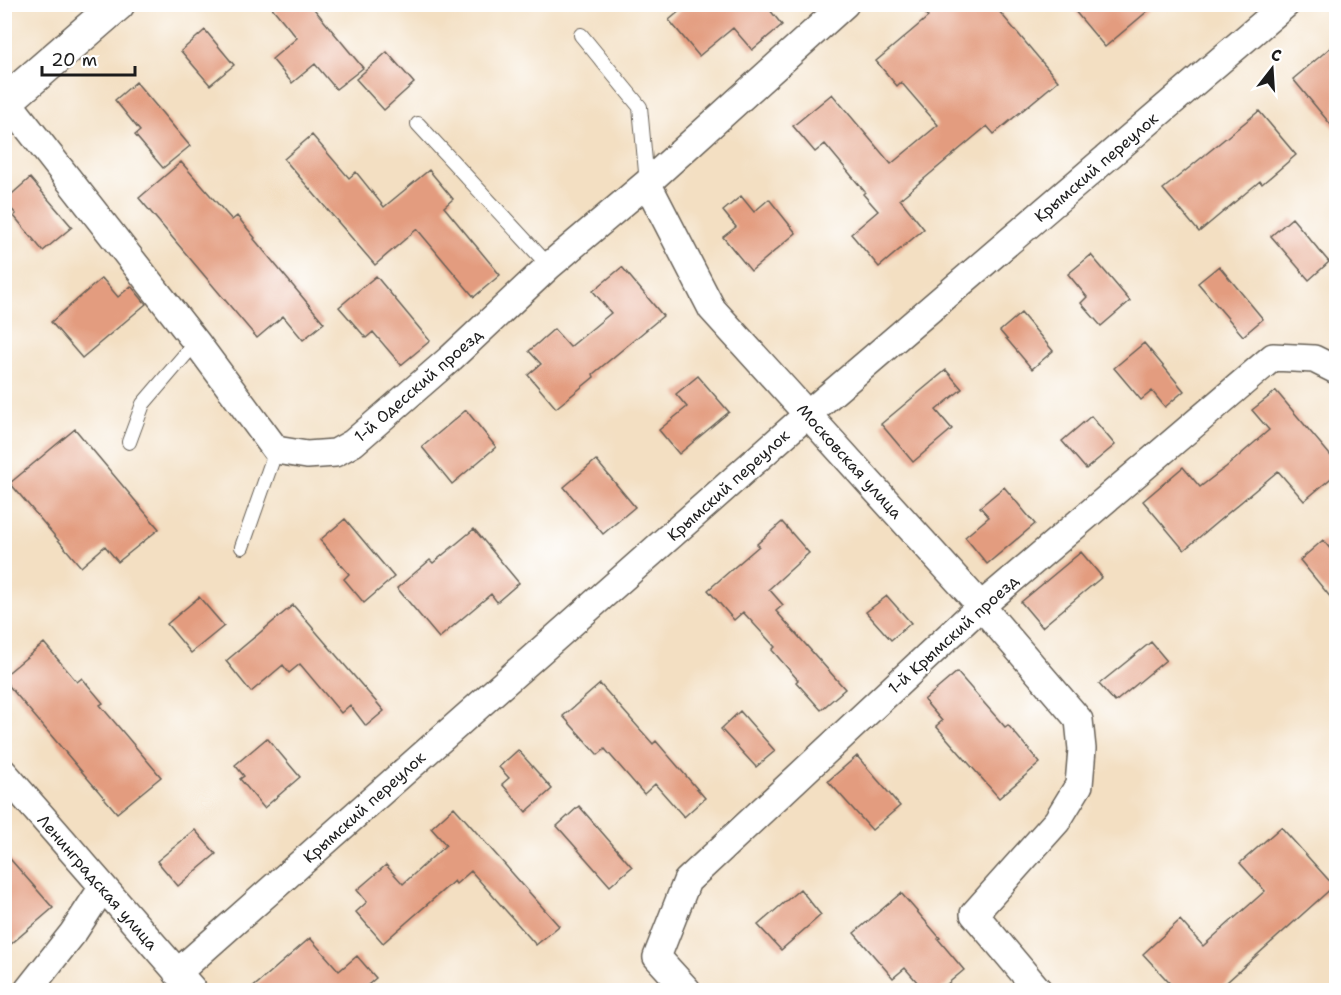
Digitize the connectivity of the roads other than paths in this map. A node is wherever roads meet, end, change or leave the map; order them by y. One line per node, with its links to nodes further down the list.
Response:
1 (118, 4): 5 (street)
2 (845, 4): 7 (street, 1-й Одесский проезд)
3 (1287, 4): 11 (street, Крымский переулок)
4 (581, 35): 7 (lane)
5 (6, 102): 9 (street)
6 (418, 124): 8 (lane)
7 (647, 183): 8 (street, 1-й Одесский проезд); 11 (street, Московская улица)
8 (549, 266): 13 (street, 1-й Одесский проезд)
9 (196, 342): 12 (lane); 13 (street)
10 (1336, 370): 15 (street, 1-й Крымский проезд)
11 (808, 414): 15 (street, Московская улица); 18 (street, Крымский переулок)
12 (129, 442)
13 (276, 450): 14 (lane)
14 (242, 547)
15 (981, 606): 20 (street, 1-й Крымский проезд); 21 (street, Московская улица)
16 (4, 773): 17 (street, Ленинградская улица)
17 (103, 887): 18 (street, Ленинградская улица); 19 (street)
18 (185, 982)
19 (28, 990)
20 (687, 990)
21 (1038, 990)

